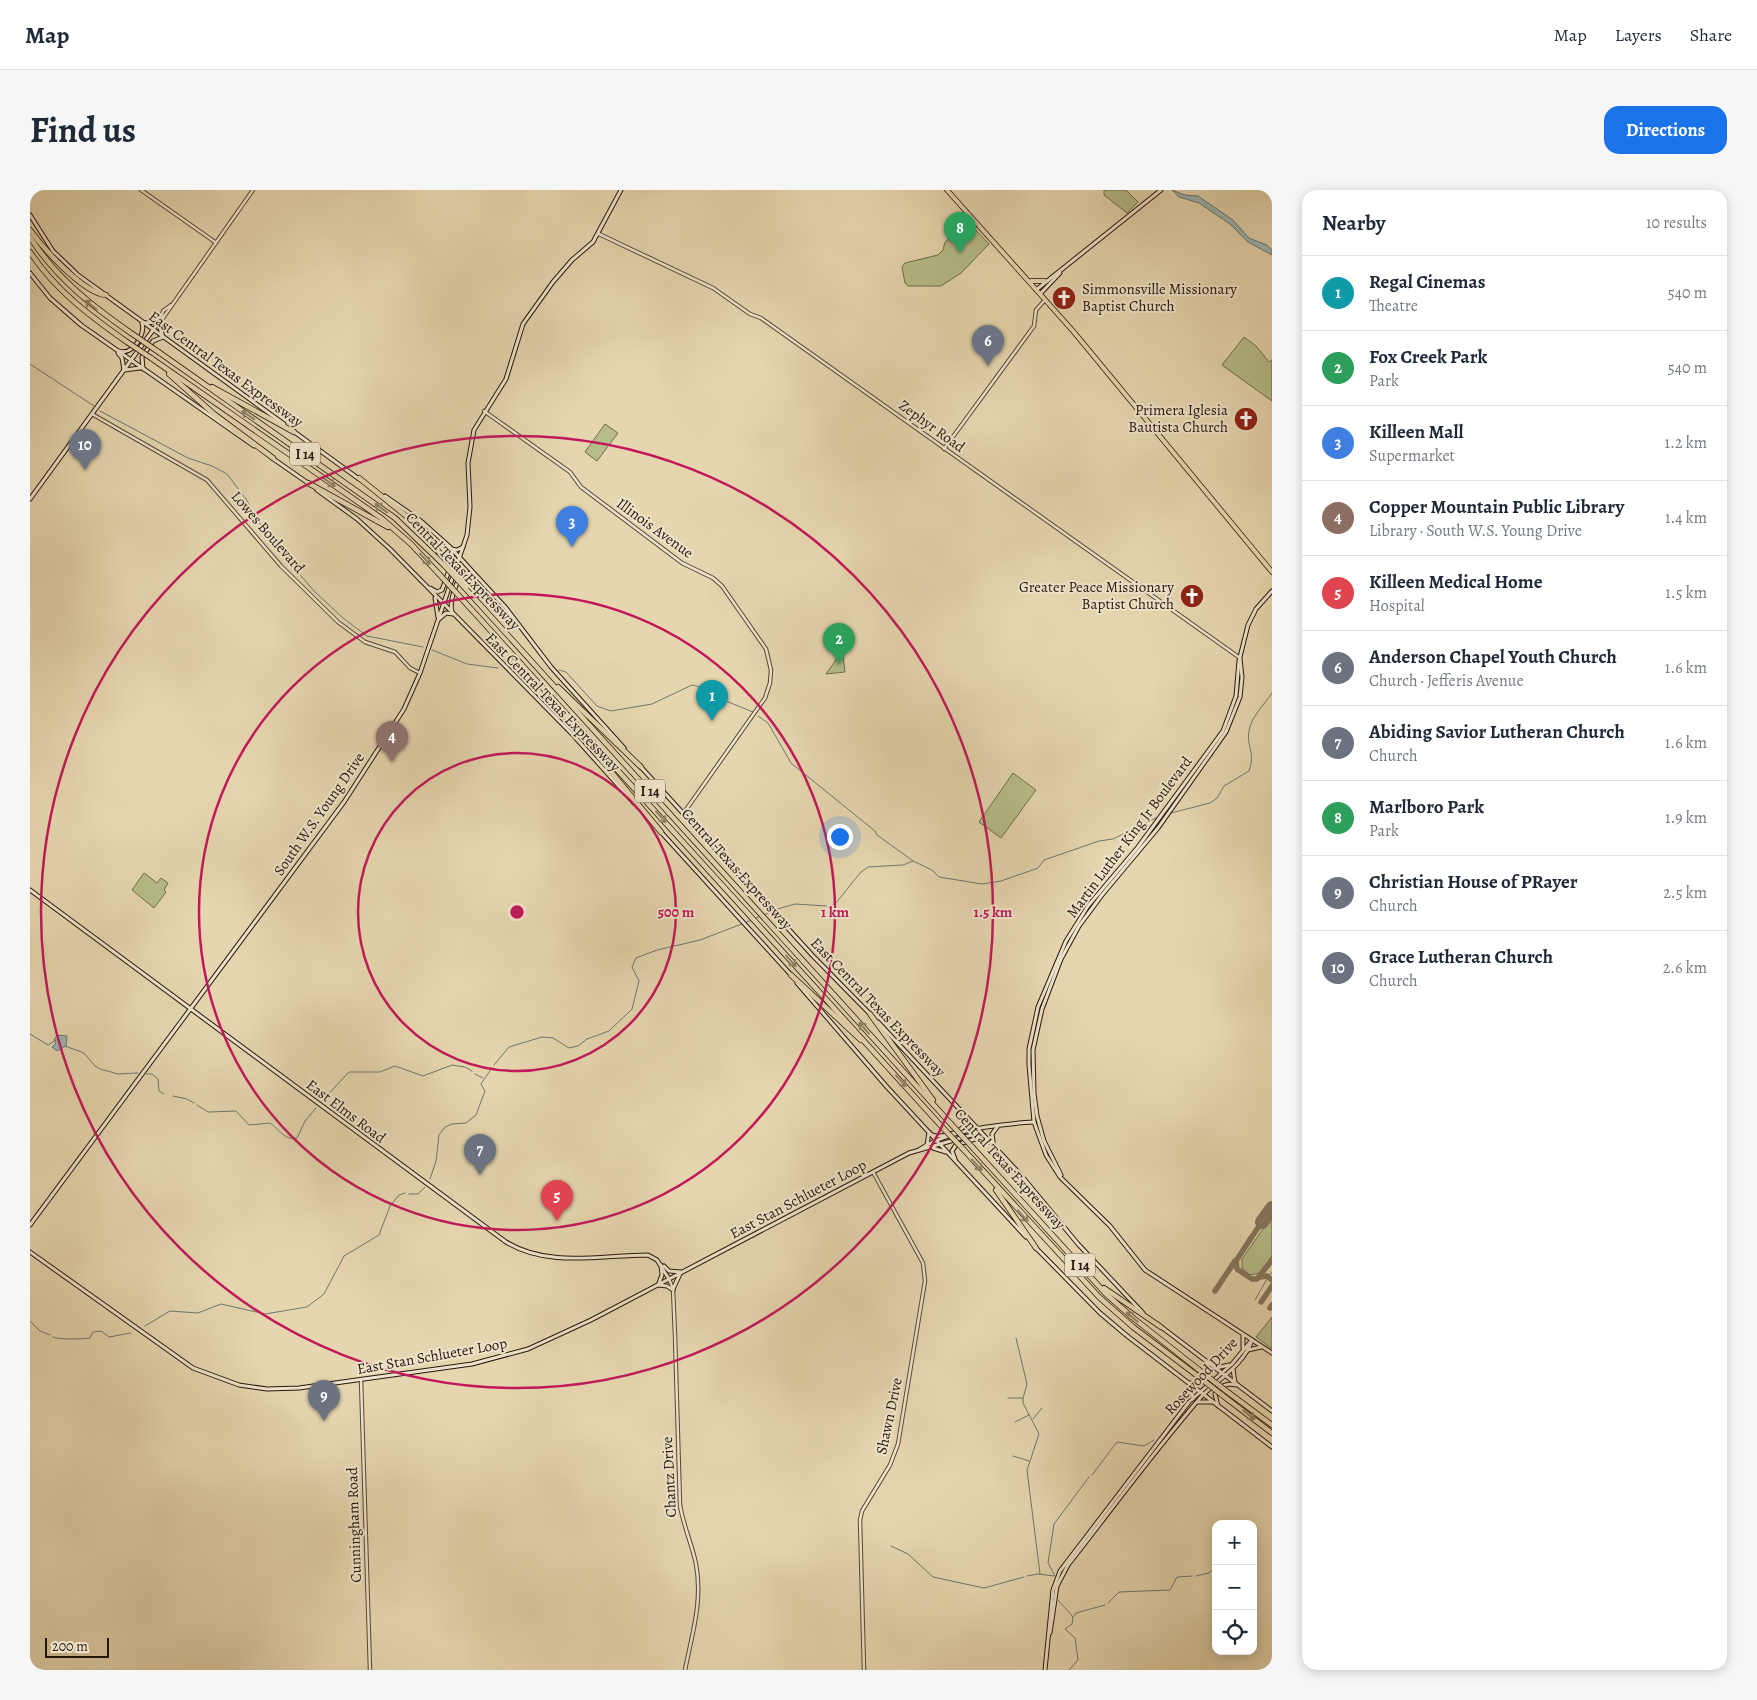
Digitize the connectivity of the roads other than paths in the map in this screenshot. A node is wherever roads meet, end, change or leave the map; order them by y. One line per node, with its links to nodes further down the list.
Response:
1 (141, 190): 10 (street)
2 (253, 190): 10 (street)
3 (620, 190): 8 (main road, South W.S. Young Drive)
4 (947, 190): 14 (main road)
5 (1162, 190): 12 (main road)
6 (30, 215): 18 (main road, East Central Texas Expressway)
7 (30, 230): 18 (highway)
8 (598, 234): 33 (main road, South W.S. Young Drive); 36 (street, Zephyr Road)
9 (30, 236): 32 (highway, Central Texas Expressway / I 14, one-way to 9, bridge)
10 (215, 242): 20 (street)
11 (30, 252): 29 (highway, Central Texas Expressway / I 14, bridge)
12 (1064, 268): 15 (main road); 17 (main road)
13 (30, 274): 27 (main road, East Central Texas Expressway)
14 (1028, 281): 15 (main road); 16 (main road)
15 (1045, 281): 16 (main road)
16 (1036, 290): 17 (main road)
17 (1040, 294): 19 (main road)
18 (106, 295): 22 (main road, East Central Texas Expressway)
19 (1045, 300): 36 (street); 46 (main road)
20 (171, 305): 21 (street); 21 (street)
21 (161, 319): 23 (street)
22 (139, 320): 24 (main road, East Central Texas Expressway); 27 (main road)
23 (158, 322): 24 (main road); 25 (street); 26 (main road)
24 (143, 323): 25 (main road, East Central Texas Expressway)
25 (153, 330): 26 (main road, East Central Texas Expressway); 28 (main road)
26 (163, 337): 30 (main road); 35 (main road, East Central Texas Expressway)
27 (116, 350): 28 (main road, East Central Texas Expressway); 31 (main road)
28 (131, 361): 30 (main road, East Central Texas Expressway); 31 (main road)
29 (160, 364): 37 (highway); 41 (highway, Central Texas Expressway / I 14, one-way to 41)
30 (142, 369): 31 (main road); 37 (main road, East Central Texas Expressway)
31 (124, 370): 34 (main road)
32 (196, 379): 35 (highway); 45 (highway, Central Texas Expressway / I 14, one-way to 32)
33 (484, 411): 42 (main road, South W.S. Young Drive); 59 (street, Illinois Avenue)
34 (92, 414): 40 (main road); 55 (street, Lowes Boulevard)
35 (294, 432): 38 (main road, East Central Texas Expressway)
36 (944, 449): 54 (street, Zephyr Road)
37 (273, 458): 39 (main road, East Central Texas Expressway)
38 (359, 478): 43 (main road, East Central Texas Expressway); 45 (highway)
39 (308, 483): 41 (highway); 48 (main road, East Central Texas Expressway)
40 (30, 499)
41 (411, 544): 57 (highway, Central Texas Expressway / I 14, one-way to 57, bridge)
42 (463, 547): 43 (main road); 44 (main road, South W.S. Young Drive)
43 (451, 548): 44 (main road, East Central Texas Expressway); 48 (main road)
44 (460, 559): 47 (main road, East Central Texas Expressway); 51 (main road, South W.S. Young Drive)
45 (445, 562): 56 (highway, Central Texas Expressway / I 14, bridge)
46 (1272, 572)
47 (475, 575): 52 (main road); 58 (main road, East Central Texas Expressway)
48 (424, 584): 50 (main road, East Central Texas Expressway)
49 (1272, 591): 54 (main road, Martin Luther King Jr Boulevard)
50 (433, 593): 51 (main road, East Central Texas Expressway); 53 (main road)
51 (444, 605): 52 (main road, East Central Texas Expressway); 53 (main road, South W.S. Young Drive)
52 (452, 614): 53 (main road); 60 (main road, East Central Texas Expressway)
53 (438, 620): 55 (main road, South W.S. Young Drive)
54 (1240, 658): 62 (main road, Martin Luther King Jr Boulevard); 62 (main road, Martin Luther King Jr Boulevard)
55 (420, 673): 64 (main road, South W.S. Young Drive)
56 (542, 673): 58 (highway); 68 (highway, Central Texas Expressway / I 14, one-way to 56)
57 (545, 690): 60 (highway); 66 (highway, Central Texas Expressway / I 14, one-way to 66)
58 (642, 768): 59 (main road, East Central Texas Expressway)
59 (683, 814): 65 (main road, East Central Texas Expressway)
60 (661, 832): 63 (main road, East Central Texas Expressway)
61 (30, 890): 64 (main road, East Elms Road)
62 (1090, 906): 69 (main road, Martin Luther King Jr Boulevard)
63 (791, 975): 66 (highway); 72 (main road, East Central Texas Expressway)
64 (190, 1009): 84 (main road, South W.S. Young Drive); 87 (main road, East Elms Road)
65 (870, 1014): 67 (main road, East Central Texas Expressway); 68 (highway)
66 (868, 1045): 83 (highway, Central Texas Expressway / I 14, one-way to 83, bridge)
67 (962, 1112): 71 (main road, East Central Texas Expressway); 72 (main road)
68 (944, 1115): 90 (highway, Central Texas Expressway / I 14, bridge)
69 (1036, 1122): 70 (main road, East Stan Schlueter Loop); 94 (main road, Martin Luther King Jr Boulevard)
70 (998, 1126): 71 (main road, East Stan Schlueter Loop); 78 (main road)
71 (979, 1130): 73 (main road, East Stan Schlueter Loop); 74 (main road, East Central Texas Expressway); 76 (main road, East Stan Schlueter Loop)
72 (930, 1133): 73 (main road, East Central Texas Expressway); 75 (main road)
73 (937, 1141): 75 (main road, East Stan Schlueter Loop); 76 (main road, East Central Texas Expressway)
74 (989, 1143): 78 (main road, East Central Texas Expressway); 81 (main road)
75 (927, 1145): 79 (main road, East Stan Schlueter Loop)
76 (940, 1145): 77 (main road, East Stan Schlueter Loop); 80 (main road, East Central Texas Expressway)
77 (930, 1148): 79 (main road, East Stan Schlueter Loop); 80 (main road)
78 (995, 1149): 93 (main road, East Central Texas Expressway)
79 (919, 1150): 82 (main road, East Stan Schlueter Loop)
80 (948, 1153): 81 (main road, East Central Texas Expressway)
81 (957, 1162): 85 (main road, East Central Texas Expressway)
82 (873, 1172): 88 (main road, East Stan Schlueter Loop); 119 (street, Shawn Drive)
83 (990, 1180): 85 (highway); 102 (highway, Central Texas Expressway / I 14, one-way to 102)
84 (30, 1225)
85 (1036, 1248): 105 (main road, East Central Texas Expressway)
86 (30, 1252): 104 (main road, East Stan Schlueter Loop)
87 (661, 1265): 88 (main road, East Elms Road); 89 (main road); 91 (main road)
88 (682, 1272): 89 (main road, East Stan Schlueter Loop); 92 (main road)
89 (669, 1279): 91 (main road, East Stan Schlueter Loop); 92 (street, Chantz Drive)
90 (1094, 1281): 93 (highway); 102 (highway, Central Texas Expressway / I 14, one-way to 90)
91 (658, 1285): 92 (main road); 104 (main road, East Stan Schlueter Loop)
92 (673, 1289): 118 (street, Chantz Drive)
93 (1161, 1327): 99 (main road, East Central Texas Expressway)
94 (1242, 1334): 95 (main road, Martin Luther King Jr Boulevard); 97 (main road)
95 (1252, 1340): 96 (main road, Martin Luther King Jr Boulevard); 97 (main road, Rosewood Drive)
96 (1262, 1347): 97 (main road); 98 (main road, Martin Luther King Jr Boulevard)
97 (1244, 1350): 100 (main road, Rosewood Drive)
98 (1272, 1353)
99 (1206, 1361): 101 (main road, East Central Texas Expressway); 105 (main road)
100 (1233, 1366): 101 (main road); 103 (main road, Rosewood Drive); 106 (main road)
101 (1215, 1368): 103 (main road, East Central Texas Expressway)
102 (1196, 1372): 113 (highway, Central Texas Expressway / I 14, bridge); 114 (highway, Central Texas Expressway / I 14, one-way to 114, bridge)
103 (1224, 1374): 106 (main road, East Central Texas Expressway); 107 (main road, Rosewood Drive)
104 (361, 1380): 117 (street, Cunningham Road)
105 (1188, 1383): 107 (main road, East Central Texas Expressway); 108 (main road)
106 (1237, 1384): 111 (main road); 112 (main road, East Central Texas Expressway)
107 (1202, 1394): 108 (main road, Rosewood Drive); 109 (main road, East Central Texas Expressway); 110 (main road, Rosewood Drive)
108 (1193, 1398): 116 (main road, Rosewood Drive)
109 (1213, 1402): 110 (main road); 111 (main road, East Central Texas Expressway)
110 (1196, 1404): 116 (main road, Rosewood Drive)
111 (1218, 1406): 115 (main road, East Central Texas Expressway)
112 (1272, 1411)
113 (1272, 1424)
114 (1272, 1433)
115 (1272, 1447)
116 (1049, 1634): 120 (main road, Rosewood Drive)
117 (370, 1670)
118 (685, 1670)
119 (864, 1670)
120 (1046, 1670)

